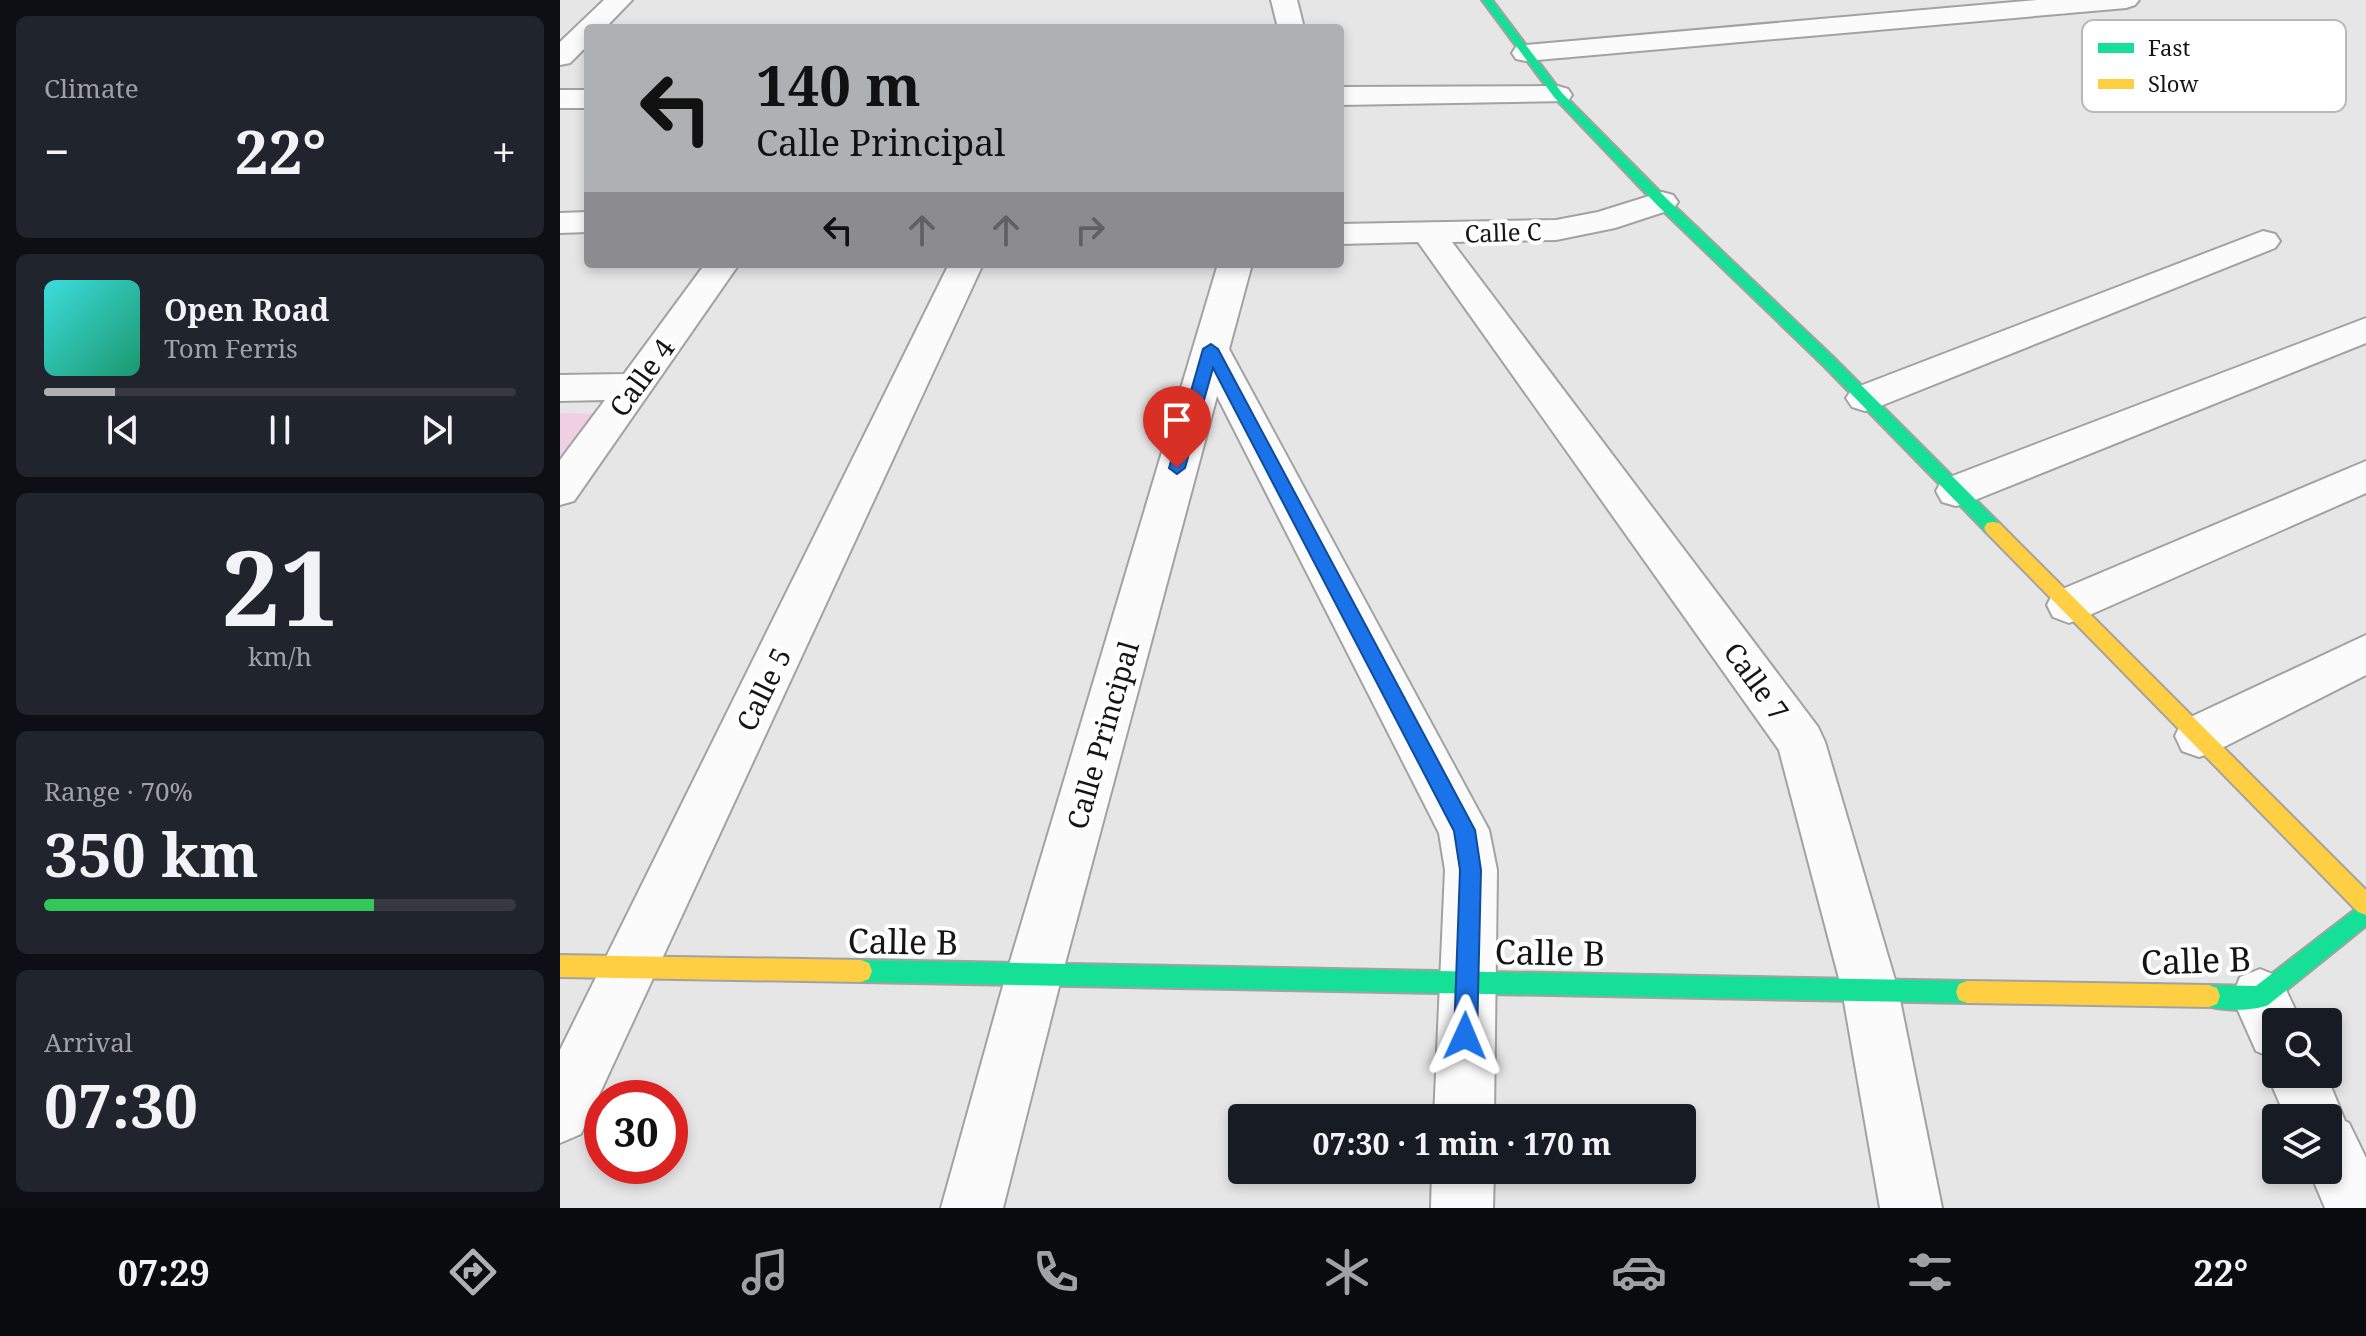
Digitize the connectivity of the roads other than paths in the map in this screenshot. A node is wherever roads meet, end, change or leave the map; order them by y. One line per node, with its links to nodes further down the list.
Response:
1 (619, 0): 5 (street)
2 (1284, 0): 6 (street)
3 (1487, 0): 8 (street)
4 (2126, 0): 8 (street)
5 (594, 24)
6 (1290, 24)
7 (584, 34): 9 (street)
8 (1526, 53): 10 (street)
9 (560, 57)
10 (1558, 95): 11 (street); 14 (street)
11 (1344, 96)
12 (560, 99): 13 (street)
13 (584, 99)
14 (1662, 202): 18 (street, Calle C); 27 (street)
15 (584, 222): 16 (street)
16 (560, 223)
17 (1344, 234): 18 (street, Calle C)
18 (1429, 234): 40 (street, Calle 7)
19 (2263, 241): 27 (street)
20 (719, 268): 25 (street, Calle 4)
21 (964, 268): 37 (street, Calle 5)
22 (1234, 268): 24 (street, Calle Principal)
23 (2366, 330): 30 (street)
24 (1211, 349): 38 (street, Calle Principal); 39 (street)
25 (634, 386): 26 (street); 29 (street, Calle 4)
26 (560, 388)
27 (1865, 398): 30 (street)
28 (2366, 476): 31 (street)
29 (560, 490)
30 (1956, 491): 31 (street)
31 (2069, 605): 33 (street)
32 (2366, 654): 33 (street)
33 (2199, 736): 34 (street)
34 (2366, 905)
35 (2366, 912): 41 (street, Calle B)
36 (560, 966): 37 (street, Calle B)
37 (630, 968): 38 (street, Calle B); 44 (street, Calle 5)
38 (1034, 975): 39 (street, Calle B); 47 (street, Calle Principal)
39 (1466, 982): 40 (street, Calle B); 43 (street)
40 (1870, 990): 42 (street, Calle B); 49 (street, Calle 7)
41 (2274, 1008)
42 (2262, 1014)
43 (1464, 1104)
44 (560, 1113)
45 (2342, 1175): 50 (street)
46 (1463, 1184): 48 (street)
47 (972, 1208)
48 (1462, 1208)
49 (1911, 1208)
50 (2357, 1208)

